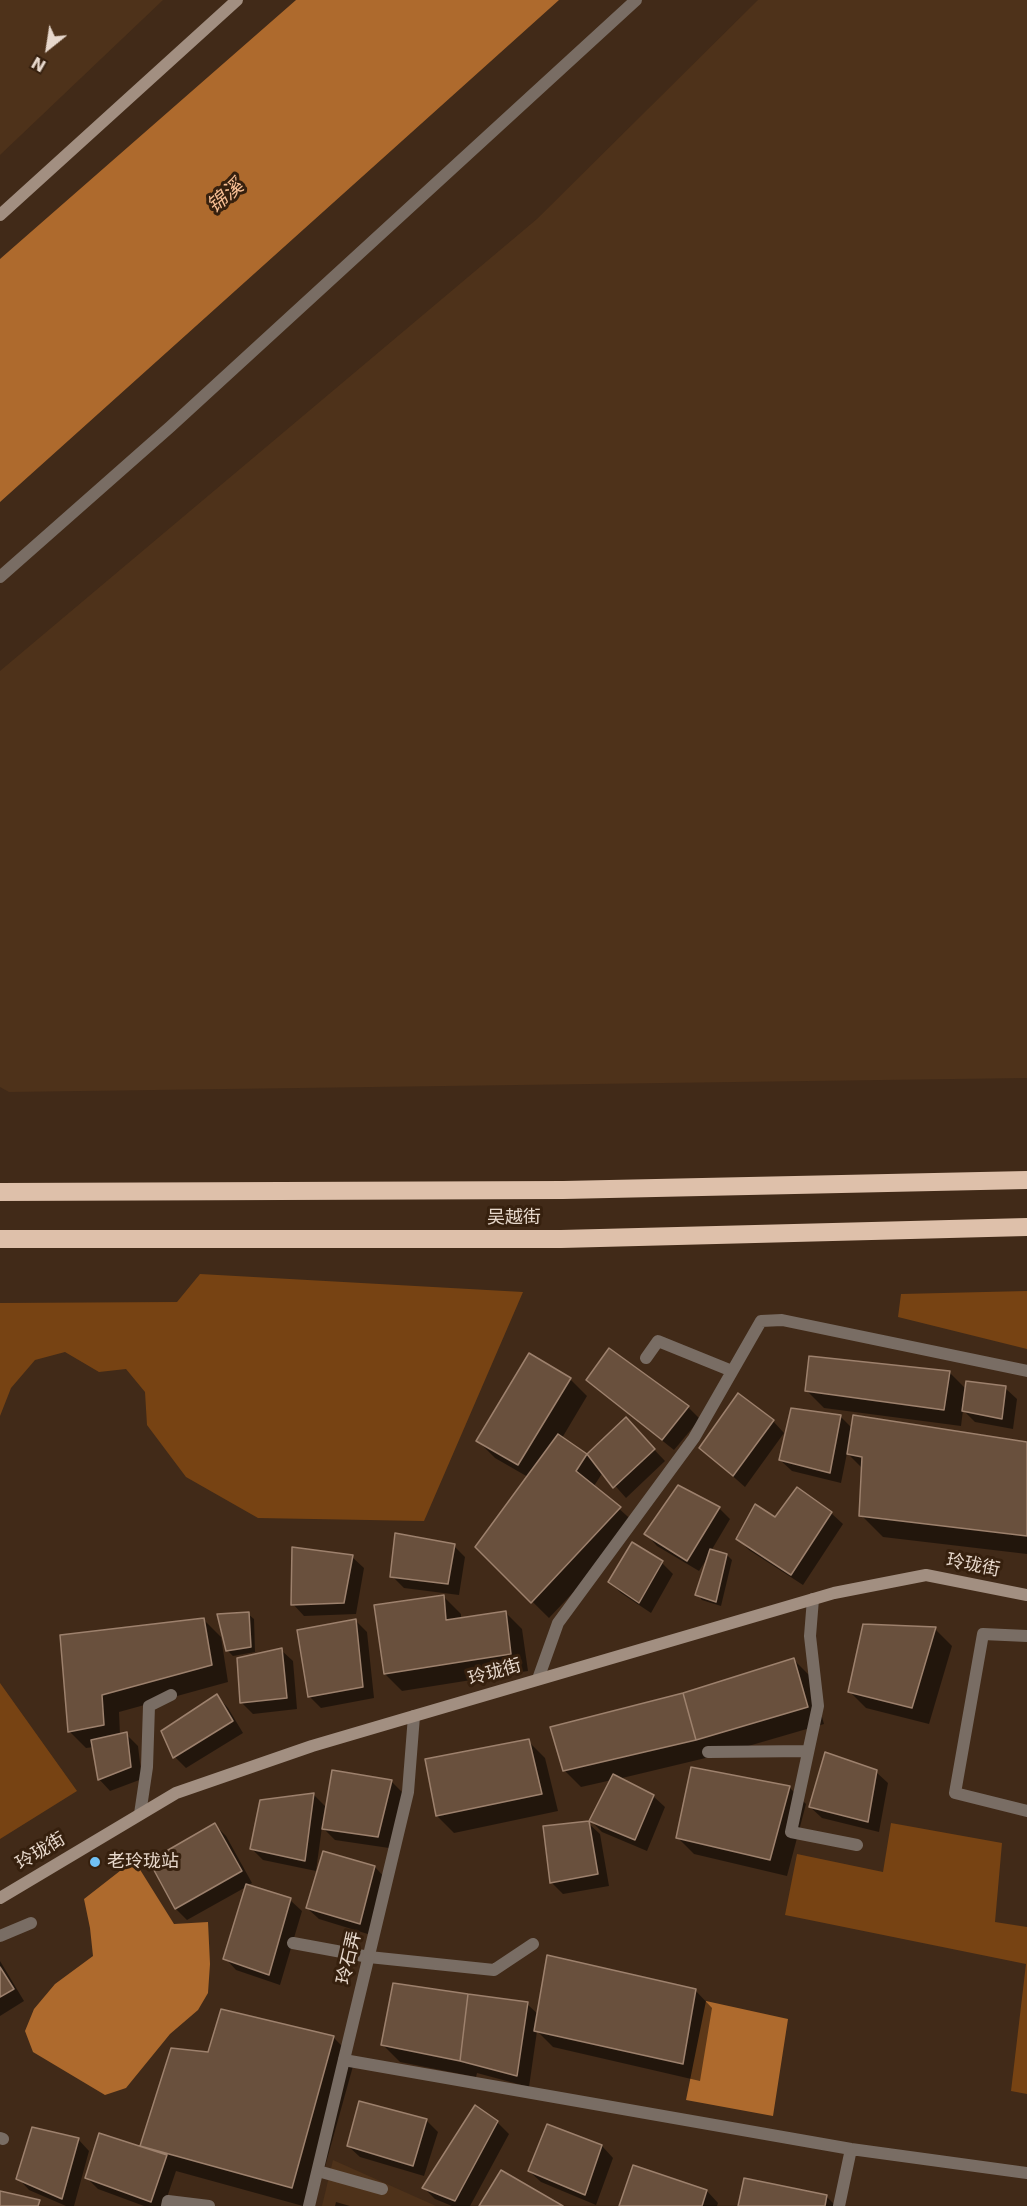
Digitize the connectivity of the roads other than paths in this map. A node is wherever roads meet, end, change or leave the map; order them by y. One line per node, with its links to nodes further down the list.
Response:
1 (237, 0): 3 (street)
2 (636, 0): 4 (street)
3 (0, 215)
4 (0, 577)
5 (1027, 1180): 6 (highway, 吴越街)
6 (0, 1192)
7 (1027, 1227): 8 (highway, 吴越街)
8 (0, 1239)
9 (646, 1358): 10 (street)
10 (732, 1371): 11 (street); 15 (street)
11 (1027, 1371)
12 (1027, 1595): 13 (street, 玲珑街)
13 (813, 1599): 15 (street, 玲珑街); 18 (street)
14 (1027, 1636): 20 (street)
15 (538, 1679): 17 (street, 玲珑街)
16 (171, 1695): 21 (street)
17 (414, 1716): 21 (street, 玲珑街); 28 (street, 玲石弄)
18 (808, 1751): 19 (street); 22 (street)
19 (708, 1752)
20 (1027, 1811)
21 (140, 1815): 23 (street, 玲珑街)
22 (857, 1845)
23 (0, 1898)
24 (31, 1923): 25 (street)
25 (0, 1936)
26 (293, 1943): 28 (street)
27 (533, 1944): 28 (street)
28 (369, 1957): 29 (street, 玲石弄)
29 (344, 2060): 30 (street); 31 (street, 玲石弄)
30 (851, 2149): 32 (street); 37 (street)
31 (318, 2171): 33 (street); 36 (street, 玲石弄)
32 (1027, 2173)
33 (382, 2189)
34 (167, 2206): 35 (street)
35 (208, 2206)
36 (309, 2206)
37 (839, 2206)

